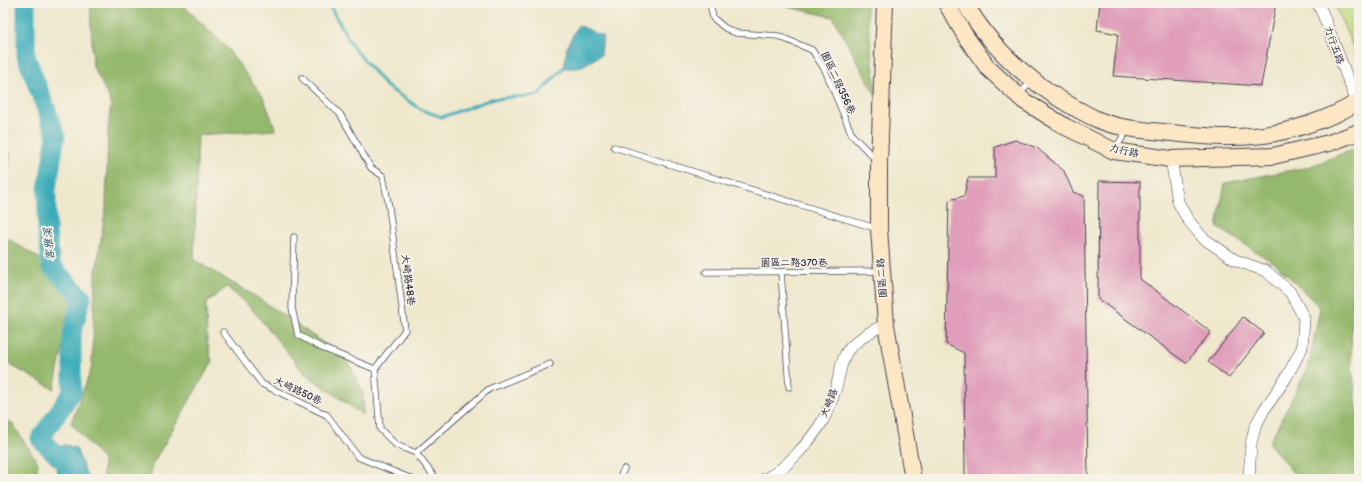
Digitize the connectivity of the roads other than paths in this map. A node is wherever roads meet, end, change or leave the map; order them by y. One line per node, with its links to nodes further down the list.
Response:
1 (710, 3): 15 (lane, 園區二路356巷)
2 (883, 3): 15 (street, 園區二路)
3 (946, 3): 8 (street, 力行路)
4 (965, 3): 7 (street)
5 (1317, 3): 9 (street, 力行五路)
6 (302, 78): 24 (lane, 大崎路48巷)
7 (1033, 79): 8 (lane); 10 (street)
8 (1018, 95): 13 (street, 力行路)
9 (1358, 105): 10 (street)
10 (1128, 129): 13 (lane)
11 (1359, 132): 14 (street, 力行路)
12 (614, 148): 16 (lane)
13 (1114, 150): 14 (street, 力行路)
14 (1171, 160): 33 (street)
15 (879, 163): 16 (street, 園區二路)
16 (879, 229): 18 (street, 園區二路)
17 (294, 237): 24 (lane)
18 (882, 271): 20 (lane, 園區二路370巷); 21 (street, 園區二路)
19 (706, 272): 20 (lane, 園區二路370巷)
20 (781, 272): 25 (lane)
21 (886, 326): 31 (street, 大崎路); 32 (street, 園區二路)
22 (223, 332): 28 (lane, 大崎路50巷)
23 (550, 364): 26 (lane)
24 (375, 369): 26 (lane)
25 (789, 387)
26 (416, 453): 29 (lane)
27 (624, 469): 30 (lane)
28 (412, 479)
29 (436, 479)
30 (619, 479)
31 (764, 479)
32 (913, 479)
33 (1249, 479)

